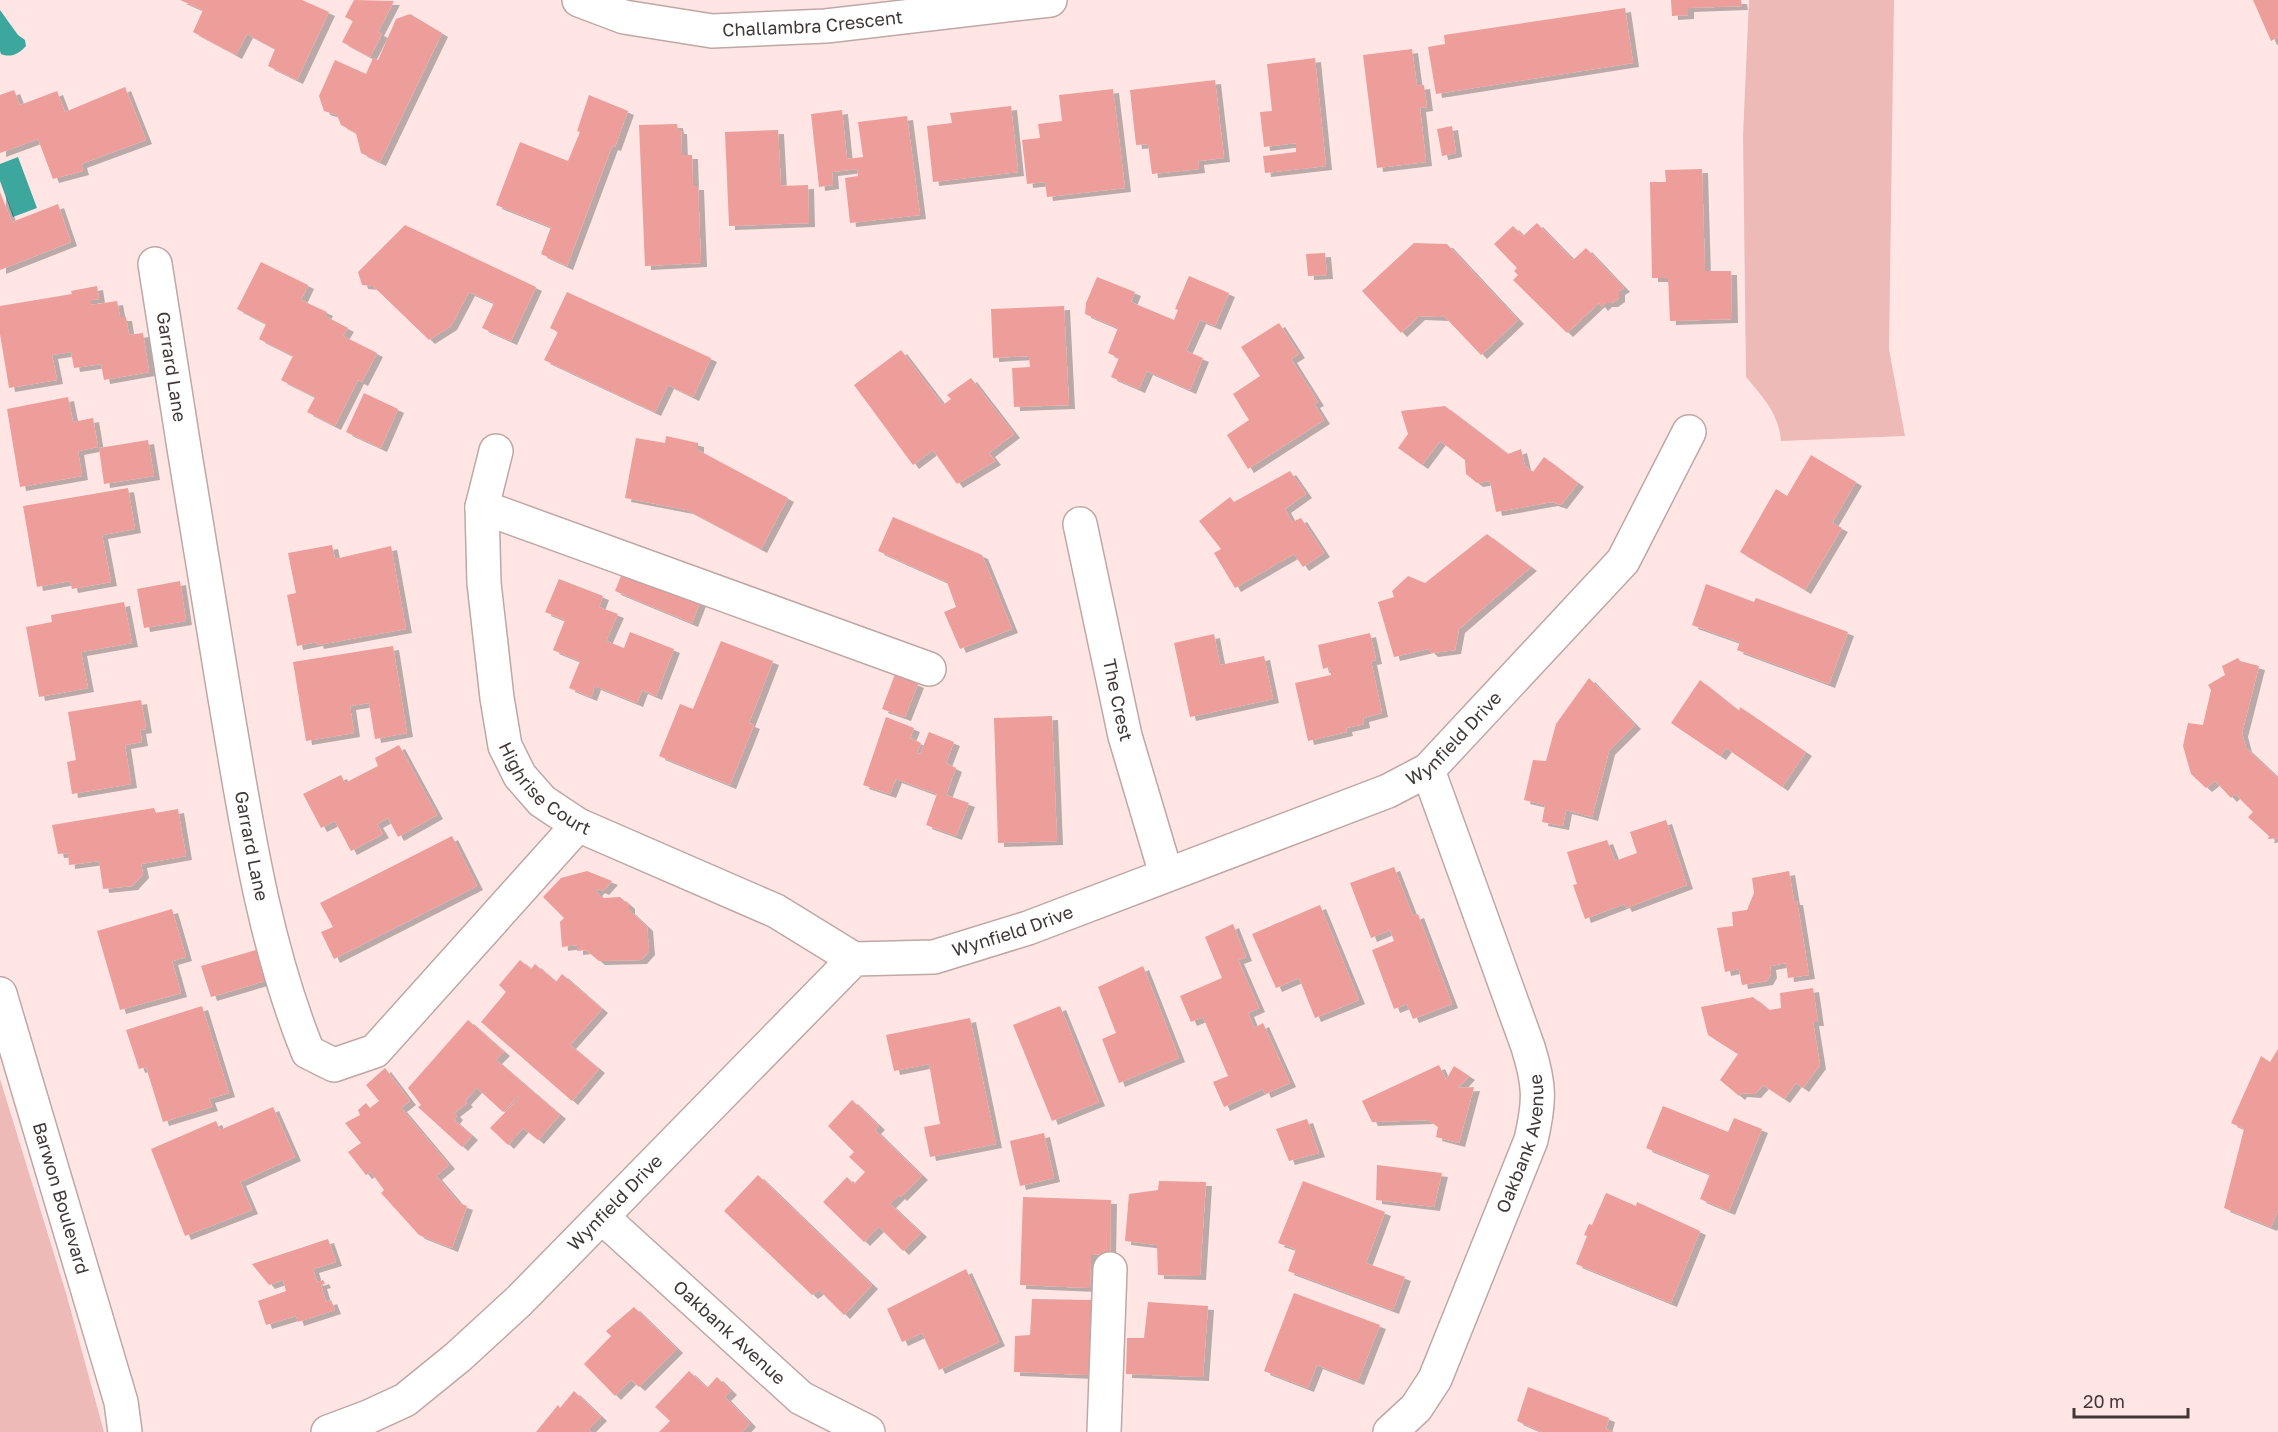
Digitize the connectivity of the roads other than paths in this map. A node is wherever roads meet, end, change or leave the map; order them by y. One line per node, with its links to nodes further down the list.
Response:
1 (579, 0): 2 (street, Challambra Crescent)
2 (1050, 0)
3 (155, 264): 10 (street, Garrard Lane)
4 (1689, 432): 9 (street, Wynfield Drive)
5 (495, 451): 6 (street, Highrise Court)
6 (482, 507): 8 (street); 10 (street, Highrise Court)
7 (1080, 524): 11 (street, The Crest)
8 (929, 669)
9 (1428, 770): 11 (street, Wynfield Drive); 21 (street, Oakbank Avenue)
10 (578, 825): 12 (street, Highrise Court)
11 (1166, 874): 12 (street, Wynfield Drive)
12 (854, 959): 14 (street, Wynfield Drive)
13 (0, 994): 16 (street, Barwon Boulevard)
14 (602, 1217): 18 (street, Wynfield Drive); 19 (street, Oakbank Avenue)
15 (1110, 1269): 20 (street)
16 (123, 1417): 17 (street, Barwon Boulevard)
17 (139, 1432)
18 (328, 1432)
19 (868, 1432)
20 (1104, 1432)
21 (1390, 1432)

